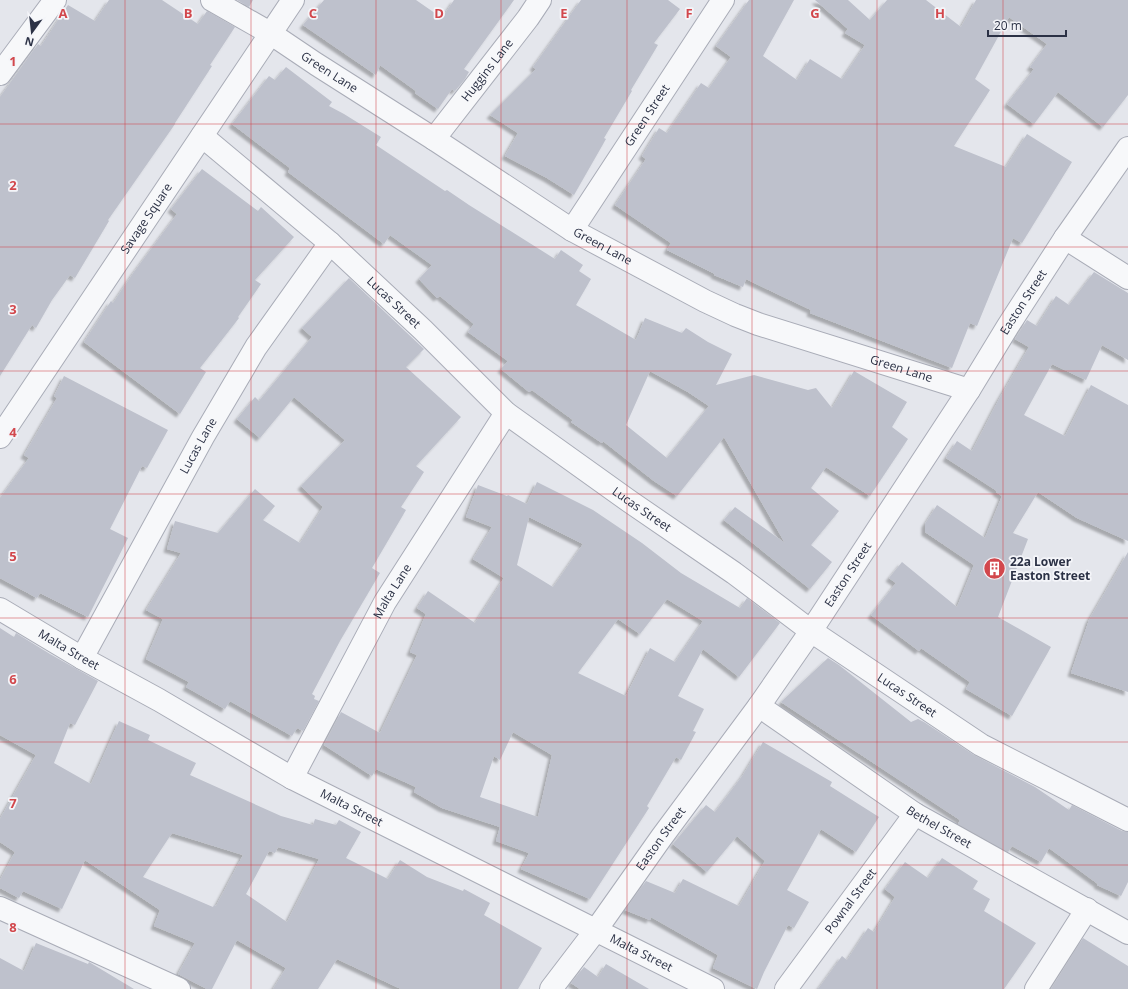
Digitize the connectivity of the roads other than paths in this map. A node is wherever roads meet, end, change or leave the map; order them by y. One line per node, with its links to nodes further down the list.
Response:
1 (55, 0): 7 (street)
2 (212, 0): 6 (street, Green Lane)
3 (293, 0): 6 (street, Savage Square)
4 (540, 0): 9 (street, Huggins Lane)
5 (723, 0): 11 (street, Green Street)
6 (270, 33): 8 (street, Savage Square); 9 (street, Green Lane)
7 (0, 74)
8 (202, 136): 13 (street, Lucas Street); 17 (street, Savage Square)
9 (434, 139): 11 (street, Green Lane)
10 (1128, 148): 12 (street, Easton Street)
11 (572, 230): 15 (street, Green Lane)
12 (1065, 238): 14 (street); 15 (street, Easton Street)
13 (330, 243): 16 (street, Lucas Street); 20 (street, Lucas Lane)
14 (1128, 278)
15 (969, 390): 19 (street, Easton Street)
16 (506, 413): 19 (street, Lucas Street); 22 (street, Malta Lane)
17 (0, 437)
18 (0, 609): 20 (street, Malta Street)
19 (811, 631): 21 (street, Easton Street); 24 (street, Lucas Street)
20 (82, 658): 22 (street, Malta Street)
21 (759, 706): 23 (street, Bethel Street); 27 (street, Easton Street)
22 (292, 778): 27 (street, Malta Street)
23 (915, 814): 26 (street, Bethel Street); 32 (street, Pownal Street)
24 (1128, 820)
25 (0, 908): 29 (street)
26 (1087, 909): 28 (street, Bethel Street); 33 (street)
27 (596, 930): 30 (street, Easton Street); 31 (street, Malta Street)
28 (1128, 933)
29 (179, 989)
30 (550, 989)
31 (713, 989)
32 (786, 989)
33 (1036, 989)

